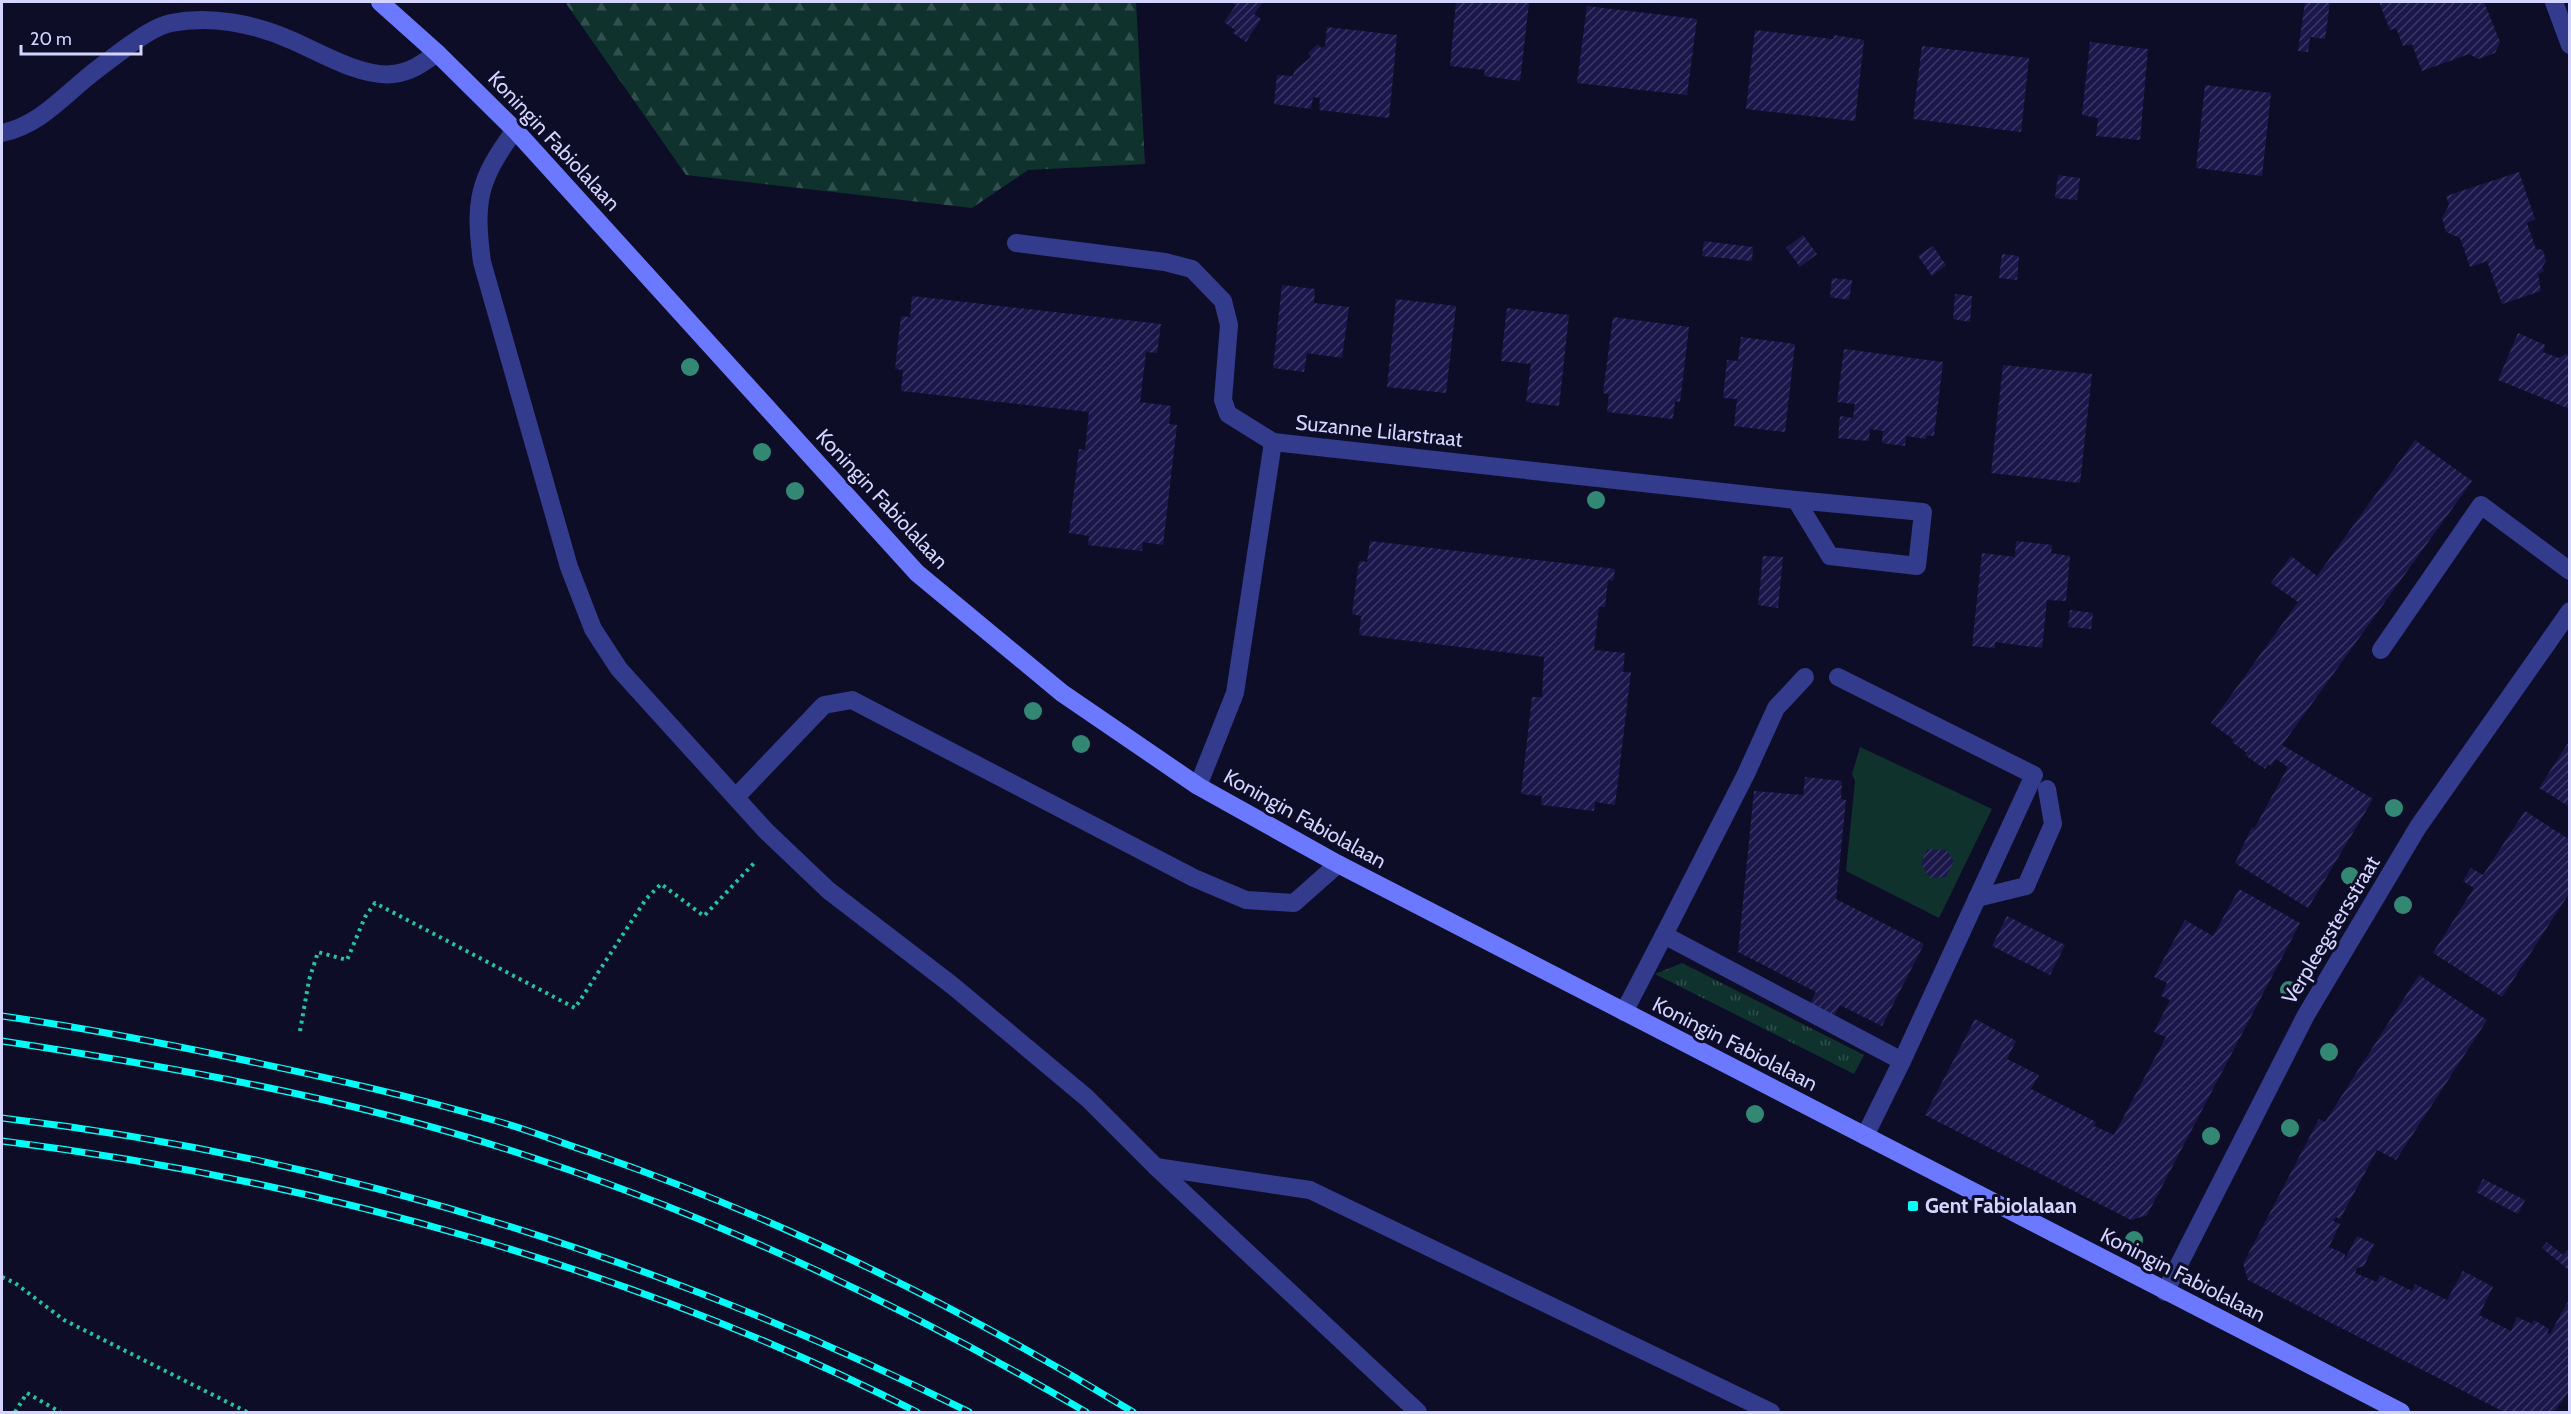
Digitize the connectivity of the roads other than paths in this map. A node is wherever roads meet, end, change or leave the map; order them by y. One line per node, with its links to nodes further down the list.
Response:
1 (380, 2): 4 (street, Koningin Fabiolalaan)
2 (2554, 2): 3 (street)
3 (2570, 45)
4 (437, 53): 5 (street, Koningin Fabiolalaan); 6 (street)
5 (516, 130): 15 (street, Koningin Fabiolalaan); 17 (street)
6 (2, 133)
7 (1016, 243): 8 (street)
8 (1273, 442): 9 (street, Suzanne Lilarstraat); 15 (street, Suzanne Lilarstraat)
9 (1796, 500): 9 (street, Suzanne Lilarstraat)
10 (2570, 571): 12 (street)
11 (2570, 611): 25 (street, Verpleegstersstraat)
12 (2381, 650)
13 (1805, 677): 20 (street)
14 (1838, 677): 19 (street)
15 (1198, 786): 18 (street, Koningin Fabiolalaan)
16 (2047, 789): 19 (street)
17 (736, 797): 18 (street); 24 (street)
18 (1338, 864): 21 (street, Koningin Fabiolalaan)
19 (1977, 898): 22 (street)
20 (1664, 935): 21 (street); 22 (street)
21 (1624, 1012): 23 (street, Koningin Fabiolalaan)
22 (1902, 1061): 23 (street)
23 (1865, 1136): 25 (street, Koningin Fabiolalaan)
24 (1156, 1167): 26 (street); 27 (street)
25 (2165, 1292): 28 (street, Koningin Fabiolalaan)
26 (1418, 1413)
27 (1770, 1413)
28 (2402, 1413)

